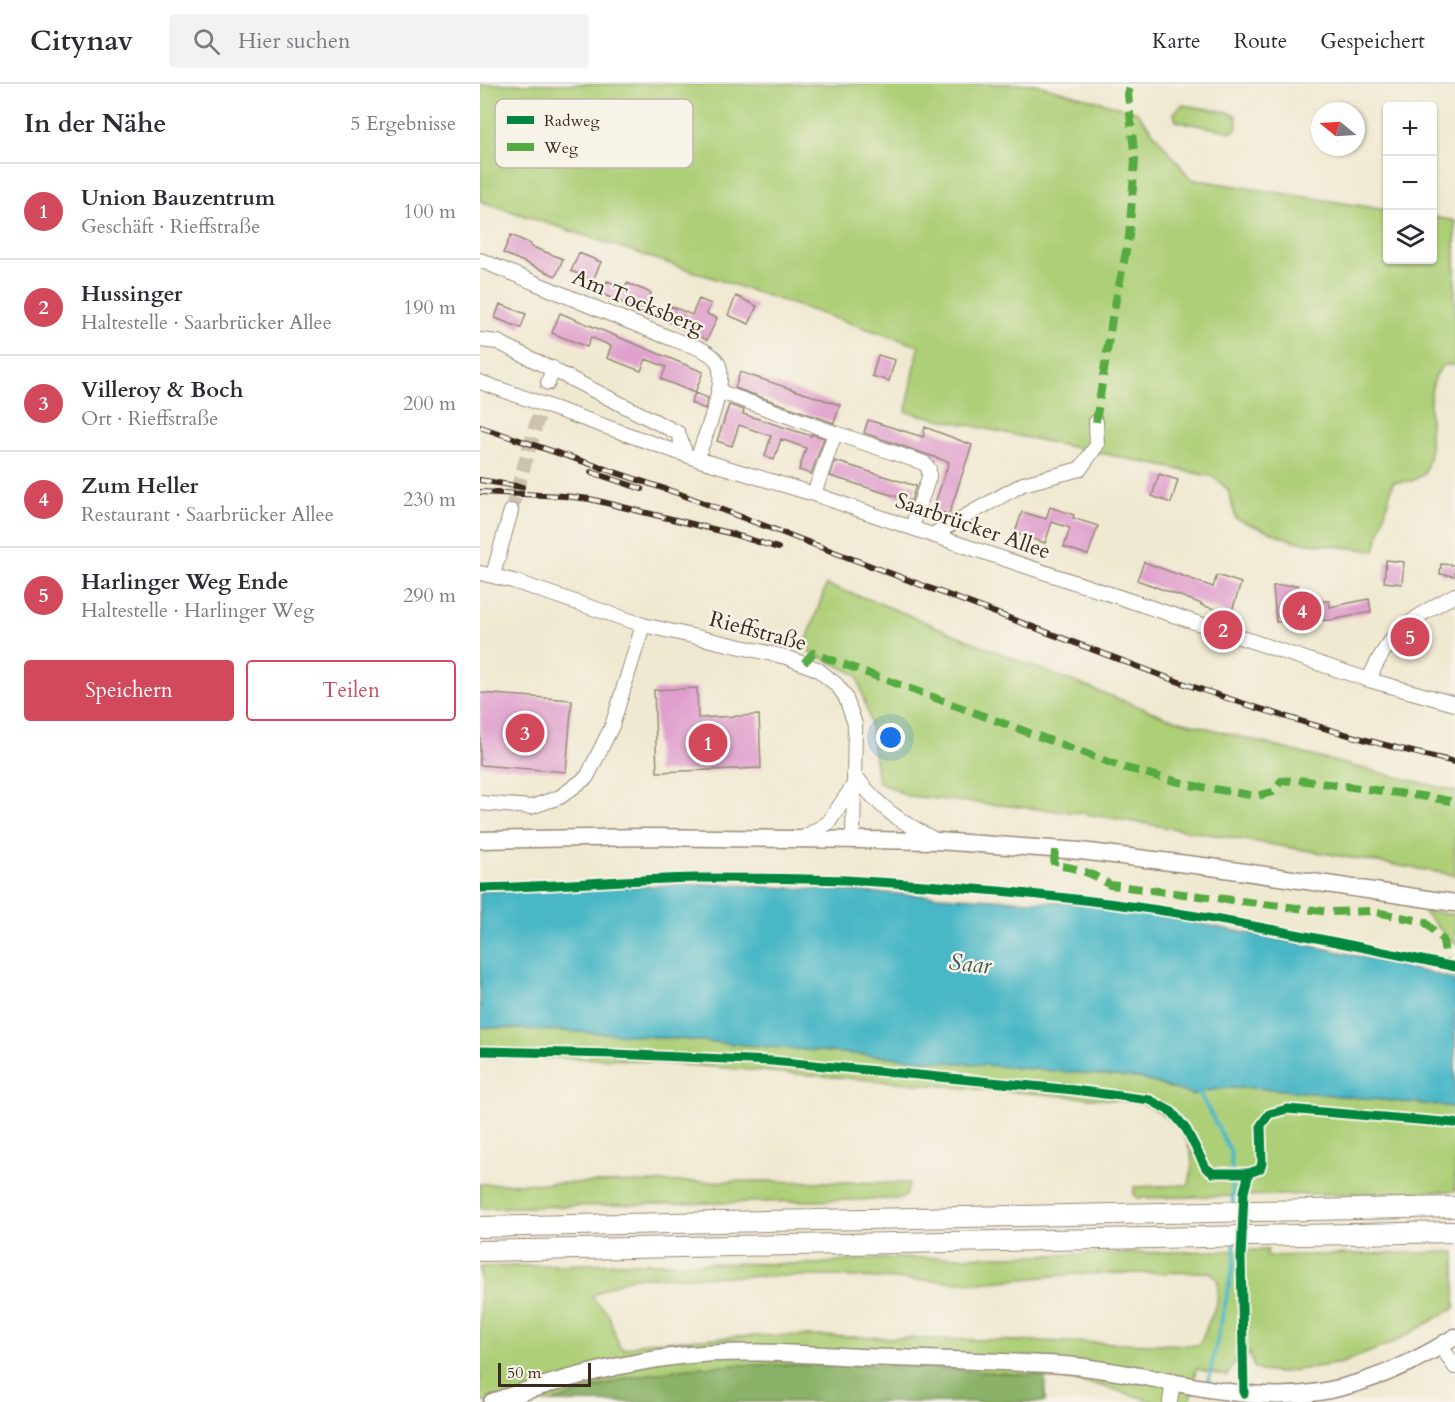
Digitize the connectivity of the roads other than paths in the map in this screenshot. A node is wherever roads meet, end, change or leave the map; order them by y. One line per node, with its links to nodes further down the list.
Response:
1 (480, 260): 6 (street, Am Tocksberg)
2 (480, 340): 3 (street)
3 (554, 368): 5 (street); 9 (street)
4 (480, 382): 9 (street, Saarbrücker Allee)
5 (548, 383)
6 (718, 391): 8 (street); 9 (street, Am Tocksberg)
7 (1096, 422): 13 (street)
8 (835, 433): 10 (street); 12 (street)
9 (692, 457): 10 (street, Saarbrücker Allee)
10 (814, 494): 12 (street, Saarbrücker Allee)
11 (511, 511): 14 (street, Rieffstraße)
12 (912, 527): 13 (street, Saarbrücker Allee)
13 (932, 535): 17 (street, Saarbrücker Allee)
14 (487, 574): 16 (street, Rieffstraße)
15 (1455, 595): 17 (street)
16 (643, 625): 19 (street, Rieffstraße); 20 (street)
17 (1369, 680): 18 (street, Saarbrücker Allee)
18 (1455, 704)
19 (854, 779): 21 (street); 22 (street, Rieffstraße); 24 (street)
20 (480, 803)
21 (803, 838): 22 (main road); 23 (main road)
22 (853, 838): 24 (main road)
23 (480, 840)
24 (937, 841): 25 (main road)
25 (1455, 903)
26 (1455, 1208): 27 (highway)
27 (480, 1227)
28 (1455, 1232): 29 (highway)
29 (480, 1251)
30 (1448, 1342): 31 (street); 32 (main road)
31 (1455, 1367)
32 (1173, 1381): 33 (main road); 34 (street)
33 (492, 1402)
34 (1170, 1402)

